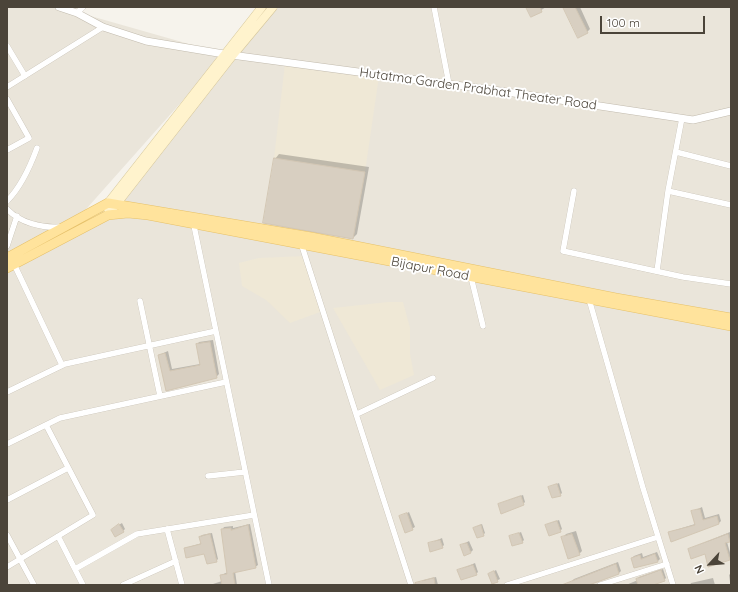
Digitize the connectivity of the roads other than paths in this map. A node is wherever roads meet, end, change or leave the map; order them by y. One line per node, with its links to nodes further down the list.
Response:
1 (58, 7): 6 (street, Hutatma Garden Prabhat Theater Road)
2 (83, 7): 6 (street)
3 (262, 7): 9 (main road)
4 (273, 7): 9 (main road)
5 (434, 7): 11 (street)
6 (76, 13): 7 (street, Hutatma Garden Prabhat Theater Road)
7 (103, 27): 9 (street, Hutatma Garden Prabhat Theater Road); 10 (street)
8 (7, 46): 10 (street)
9 (228, 55): 11 (street, Hutatma Garden Prabhat Theater Road); 23 (main road)
10 (25, 76): 12 (street)
11 (449, 84): 15 (street, Hutatma Garden Prabhat Theater Road)
12 (7, 86)
13 (7, 99): 17 (street)
14 (731, 111): 15 (street, Hutatma Garden Prabhat Theater Road)
15 (682, 118): 18 (street)
16 (37, 148): 22 (street)
17 (7, 150)
18 (676, 152): 19 (street); 21 (street)
19 (731, 166)
20 (574, 191): 33 (street)
21 (668, 192): 24 (street); 33 (street)
22 (7, 201)
23 (112, 203): 26 (main road); 28 (main road); 29 (main road)
24 (731, 205)
25 (7, 209): 27 (street)
26 (108, 215): 28 (main road, Bijapur Road); 32 (main road, Bijapur Road)
27 (16, 216): 29 (street); 31 (street)
28 (193, 220): 30 (main road, Bijapur Road); 41 (street)
29 (65, 226): 32 (main road)
30 (301, 240): 34 (main road, Bijapur Road); 38 (main road); 48 (street)
31 (7, 246)
32 (9, 263): 43 (street)
33 (657, 271): 35 (street)
34 (471, 277): 36 (main road, Bijapur Road); 39 (street)
35 (731, 284)
36 (589, 299): 40 (main road, Bijapur Road); 59 (street)
37 (140, 302): 42 (street)
38 (731, 318)
39 (482, 326)
40 (731, 326)
41 (216, 331): 42 (street); 45 (street)
42 (150, 345): 43 (street); 47 (street)
43 (62, 365): 46 (street)
44 (433, 378): 48 (street)
45 (226, 382): 47 (street); 52 (street)
46 (7, 392)
47 (160, 396): 49 (street)
48 (357, 414): 71 (street)
49 (46, 425): 50 (street); 51 (street)
50 (7, 444)
51 (68, 468): 54 (street); 58 (street)
52 (245, 472): 53 (street); 55 (street)
53 (208, 476)
54 (7, 500)
55 (254, 515): 56 (street); 70 (street)
56 (167, 529): 61 (street); 64 (street)
57 (7, 536): 60 (street)
58 (58, 536): 60 (street); 64 (street)
59 (658, 537): 62 (street); 65 (street)
60 (20, 560): 63 (street); 66 (street)
61 (176, 561): 68 (street); 69 (street)
62 (667, 564): 73 (street); 74 (street)
63 (7, 567)
64 (75, 569): 67 (street)
65 (524, 582): 72 (street)
66 (34, 585)
67 (83, 585)
68 (123, 585)
69 (182, 585)
70 (269, 585)
71 (411, 585)
72 (507, 585)
73 (600, 585)
74 (674, 585)

